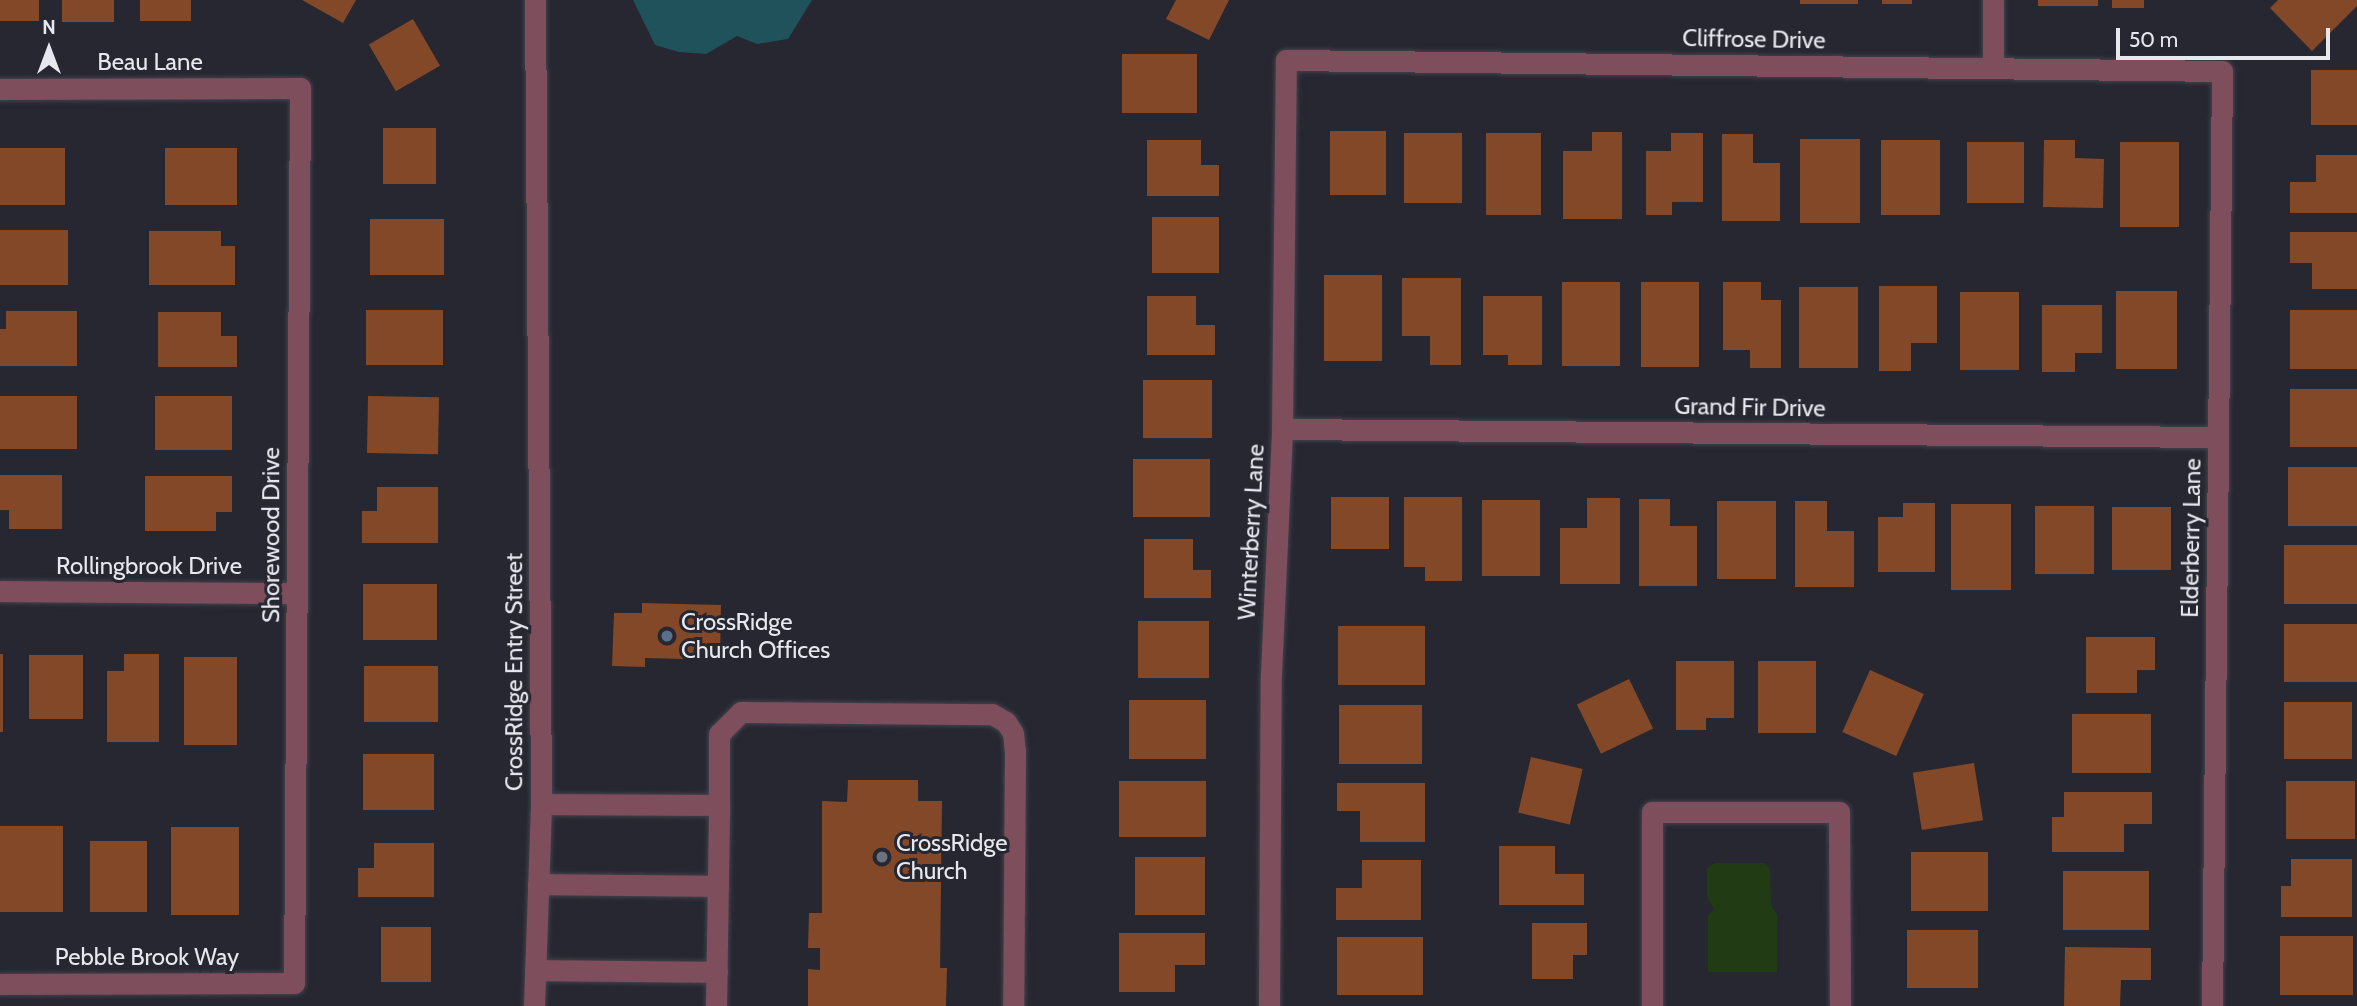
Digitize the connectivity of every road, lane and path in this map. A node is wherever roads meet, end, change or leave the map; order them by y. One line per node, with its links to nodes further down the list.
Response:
1 (535, 0): 12 (street, CrossRidge Entry Street)
2 (1993, 0): 4 (street)
3 (1286, 60): 4 (street, Cliffrose Drive); 8 (street, Winterberry Lane)
4 (1993, 68): 5 (street, Cliffrose Drive)
5 (2222, 71): 9 (street, Elderberry Lane)
6 (300, 88): 7 (street, Beau Lane); 11 (street, Shorewood Drive)
7 (0, 89)
8 (1282, 429): 9 (street, Grand Fir Drive); 23 (street, Winterberry Lane)
9 (2218, 437): 26 (street, Elderberry Lane)
10 (0, 591): 11 (street, Rollingbrook Drive)
11 (297, 593): 18 (street, Shorewood Drive)
12 (541, 804): 13 (street, CrossRidge Entry Street); 14 (street)
13 (719, 805): 15 (street); 22 (street)
14 (538, 884): 15 (street); 16 (street)
15 (718, 886): 17 (street)
16 (535, 970): 17 (street); 20 (street)
17 (717, 972): 21 (street)
18 (294, 983): 19 (street, Pebble Brook Way)
19 (0, 984)
20 (534, 1006)
21 (716, 1006)
22 (1013, 1006)
23 (1269, 1006)
24 (1652, 1006): 25 (street)
25 (1840, 1006)
26 (2212, 1006)

